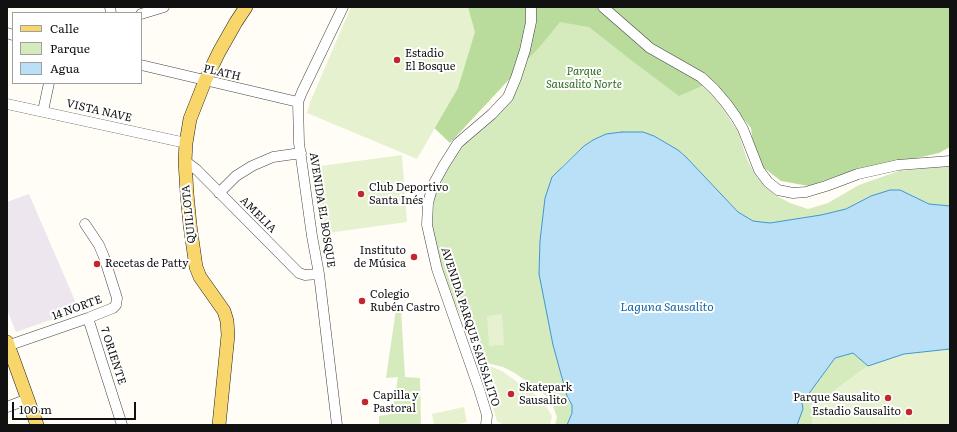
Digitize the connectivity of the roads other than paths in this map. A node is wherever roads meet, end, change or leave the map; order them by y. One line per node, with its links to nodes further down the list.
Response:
1 (164, 7): 6 (street)
2 (246, 7): 8 (main road, QUILLOTA)
3 (343, 7): 10 (street, AVENIDA EL BOSQUE)
4 (531, 7): 28 (street, AVENIDA PARQUE SAUSALITO)
5 (603, 7): 16 (street)
6 (142, 14)
7 (142, 65): 8 (street, PLATH)
8 (205, 81): 10 (street, PLATH); 13 (main road, QUILLOTA)
9 (49, 84): 12 (street)
10 (298, 102): 14 (street, AVENIDA EL BOSQUE)
11 (7, 104): 12 (street, VISTA NAVE)
12 (42, 111): 13 (street, VISTA NAVE)
13 (186, 143): 15 (main road, QUILLOTA)
14 (301, 153): 17 (street); 19 (street, AVENIDA EL BOSQUE)
15 (185, 161): 17 (street, AMELIA); 26 (main road, QUILLOTA)
16 (950, 161)
17 (219, 193): 19 (street, AMELIA)
18 (85, 224): 20 (street, 14 NORTE)
19 (319, 274): 27 (street, AVENIDA EL BOSQUE)
20 (88, 318): 21 (street, 14 NORTE); 25 (street, 7 ORIENTE)
21 (8, 344): 22 (main road)
22 (28, 399): 23 (street); 24 (main road)
23 (7, 407)
24 (36, 425)
25 (122, 425)
26 (219, 425)
27 (337, 425)
28 (486, 425)

